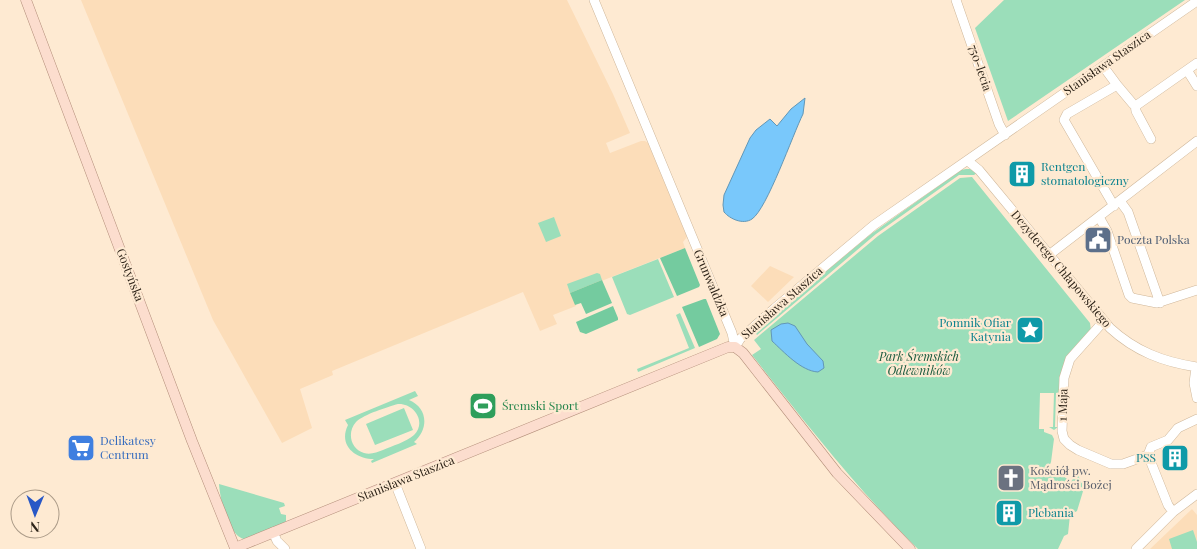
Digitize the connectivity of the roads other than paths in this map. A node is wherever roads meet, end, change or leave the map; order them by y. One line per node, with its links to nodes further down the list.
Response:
1 (26, 0): 30 (main road, Gostyńska)
2 (594, 0): 21 (street, Grunwaldzka)
3 (956, 0): 11 (street, 750-lecia)
4 (1197, 1): 6 (street, Stanisława Staszica)
5 (1197, 63): 7 (street)
6 (1103, 66): 8 (street); 11 (street, Stanisława Staszica)
7 (1187, 70): 9 (street); 10 (street)
8 (1117, 85): 10 (street); 15 (street)
9 (1197, 86)
10 (1135, 105): 12 (street)
11 (1005, 135): 14 (street, Stanisława Staszica)
12 (1151, 140)
13 (1197, 141): 15 (street)
14 (968, 161): 17 (street, Dezyderego Chłapowskiego); 21 (street, Stanisława Staszica)
15 (1117, 203): 16 (street); 19 (street)
16 (1099, 217): 17 (street); 19 (street)
17 (1049, 255): 20 (street, Dezyderego Chłapowskiego)
18 (1197, 290): 19 (street)
19 (1160, 303)
20 (1103, 322): 22 (street, Dezyderego Chłapowskiego); 25 (street, 1 Maja)
21 (735, 347): 26 (main road, Stanisława Staszica); 33 (main road, Grunwaldzka)
22 (1196, 367): 23 (street)
23 (1197, 398)
24 (1197, 419): 25 (street, 1 Maja)
25 (1148, 455): 28 (street)
26 (394, 483): 29 (main road, Stanisława Staszica); 32 (street)
27 (1197, 494): 28 (street)
28 (1173, 512): 34 (street)
29 (273, 532): 30 (main road, Stanisława Staszica); 31 (street)
30 (235, 548)
31 (285, 549)
32 (421, 549)
33 (910, 549)
34 (1136, 549)

